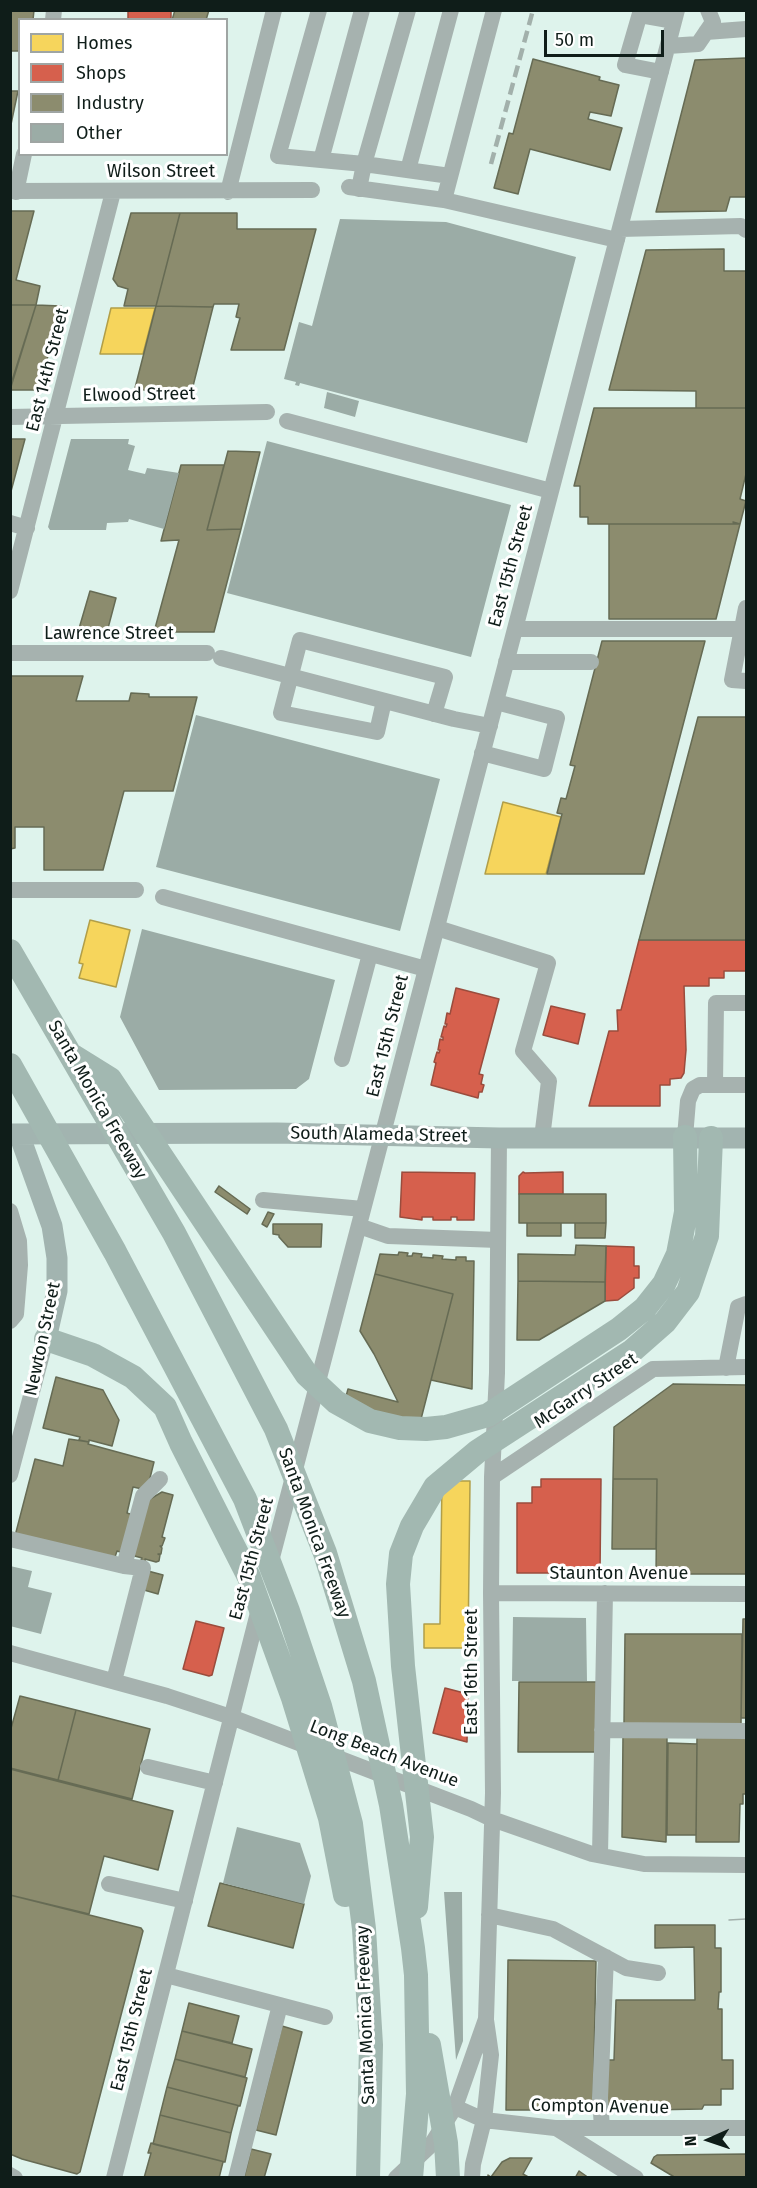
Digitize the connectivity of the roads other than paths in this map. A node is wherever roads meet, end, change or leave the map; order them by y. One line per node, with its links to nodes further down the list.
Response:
1 (273, 10): 21 (street)
2 (319, 10): 14 (street)
3 (362, 10): 14 (street)
4 (408, 10): 15 (street)
5 (451, 10): 16 (street)
6 (494, 10): 17 (street)
7 (641, 13): 8 (street); 12 (street)
8 (676, 16): 11 (street, East 15th Street)
9 (713, 19): 10 (street); 11 (street)
10 (747, 29)
11 (668, 46): 12 (street, East 15th Street)
12 (661, 72): 24 (street, East 15th Street)
13 (23, 156): 19 (street)
14 (321, 160): 15 (street)
15 (364, 164): 16 (street); 22 (street)
16 (408, 170): 17 (street)
17 (450, 176): 22 (street)
18 (312, 190): 21 (street, Wilson Street)
19 (13, 191): 20 (street, Wilson Street)
20 (113, 192): 21 (street, Wilson Street); 27 (street, East 14th Street)
21 (228, 192)
22 (444, 200): 24 (street)
23 (747, 230): 24 (street)
24 (618, 235): 29 (street, East 15th Street)
25 (267, 412): 27 (street, Elwood Street)
26 (10, 417): 27 (street, Elwood Street)
27 (56, 417): 31 (street, East 14th Street)
28 (287, 421): 29 (street)
29 (551, 491): 35 (street, East 15th Street)
30 (10, 523): 31 (street)
31 (27, 528): 32 (street, East 14th Street)
32 (10, 591)
33 (747, 608): 34 (street)
34 (741, 628): 35 (street); 40 (street)
35 (515, 629): 37 (street, East 15th Street)
36 (10, 653): 39 (street, Lawrence Street)
37 (506, 662): 38 (street); 42 (street, East 15th Street)
38 (591, 662)
39 (289, 676): 41 (street, Lawrence Street); 41 (street); 43 (street)
40 (747, 681)
41 (384, 701): 43 (street, Lawrence Street)
42 (496, 702): 44 (street, East 15th Street); 45 (street)
43 (434, 714): 44 (street, Lawrence Street)
44 (490, 726): 45 (street, East 15th Street)
45 (482, 753): 49 (street, East 15th Street)
46 (10, 890): 47 (street)
47 (136, 890)
48 (163, 897): 51 (street)
49 (437, 928): 52 (street, East 15th Street); 64 (street)
50 (10, 951): 54 (highway, Santa Monica Freeway)
51 (370, 954): 52 (street); 55 (street)
52 (426, 969): 60 (street, East 15th Street)
53 (747, 1003): 57 (street)
54 (71, 1054): 61 (highway); 97 (highway, Santa Monica Freeway)
55 (342, 1059)
56 (10, 1065): 105 (highway, Santa Monica Freeway)
57 (715, 1085): 58 (street); 61 (street)
58 (747, 1085)
59 (15, 1134): 60 (main road, South Alameda Street); 73 (main road, Newton Street)
60 (383, 1136): 63 (main road, South Alameda Street); 67 (street, East 15th Street)
61 (685, 1137): 62 (main road, South Alameda Street); 64 (main road, South Alameda Street)
62 (711, 1137): 65 (main road, South Alameda Street); 97 (highway)
63 (499, 1138): 64 (main road, South Alameda Street); 70 (street, East 16th Street)
64 (542, 1138)
65 (747, 1138)
66 (263, 1200): 67 (street)
67 (363, 1209): 69 (street, East 15th Street)
68 (10, 1211): 72 (street)
69 (359, 1226): 70 (street); 86 (street, East 15th Street)
70 (498, 1240): 77 (street, East 16th Street)
71 (747, 1304): 75 (street)
72 (10, 1321)
73 (46, 1339): 76 (street, Newton Street); 105 (highway)
74 (747, 1367): 75 (street, McGarry Street)
75 (726, 1368): 77 (street, McGarry Street)
76 (10, 1475)
77 (492, 1477): 81 (street, East 16th Street)
78 (160, 1479): 80 (street)
79 (10, 1539): 80 (street)
80 (124, 1566): 85 (street)
81 (491, 1593): 82 (street, Staunton Avenue); 91 (street, East 16th Street)
82 (605, 1593): 83 (street, Staunton Avenue); 87 (street)
83 (747, 1594)
84 (10, 1653): 85 (street, Long Beach Avenue)
85 (114, 1681): 86 (street, Long Beach Avenue)
86 (231, 1717): 90 (street, East 15th Street); 91 (street, Long Beach Avenue)
87 (603, 1730): 88 (street); 92 (street)
88 (747, 1731)
89 (148, 1767): 90 (street)
90 (214, 1783): 95 (street, East 15th Street)
91 (492, 1819): 92 (street, Long Beach Avenue); 96 (street, East 16th Street)
92 (600, 1855): 93 (street, Long Beach Avenue)
93 (747, 1865)
94 (109, 1884): 95 (street)
95 (185, 1901): 100 (street, East 15th Street)
96 (489, 1915): 98 (street); 104 (street, East 16th Street)
97 (413, 1948): 101 (highway, Santa Monica Freeway)
98 (606, 1957): 99 (street); 110 (street)
99 (658, 1973)
100 (166, 1974): 102 (street); 114 (street, East 15th Street)
101 (416, 1975): 119 (highway, Santa Monica Freeway); 120 (highway)
102 (280, 2005): 103 (street); 115 (street)
103 (326, 2017)
104 (486, 2019): 107 (street, East 16th Street); 108 (street)
105 (371, 2045): 106 (highway, Santa Monica Freeway)
106 (371, 2084): 116 (highway); 117 (highway, Santa Monica Freeway)
107 (455, 2107): 108 (street, Compton Avenue); 118 (street, East 16th Street)
108 (484, 2120): 109 (street, Compton Avenue); 121 (street)
109 (555, 2128): 110 (street, Compton Avenue); 122 (street)
110 (602, 2128): 111 (street, Compton Avenue)
111 (747, 2128)
112 (10, 2175): 113 (street)
113 (15, 2178)
114 (114, 2178)
115 (236, 2178)
116 (353, 2178)
117 (368, 2178)
118 (396, 2178)
119 (411, 2178)
120 (448, 2178)
121 (472, 2178)
122 (636, 2178)

